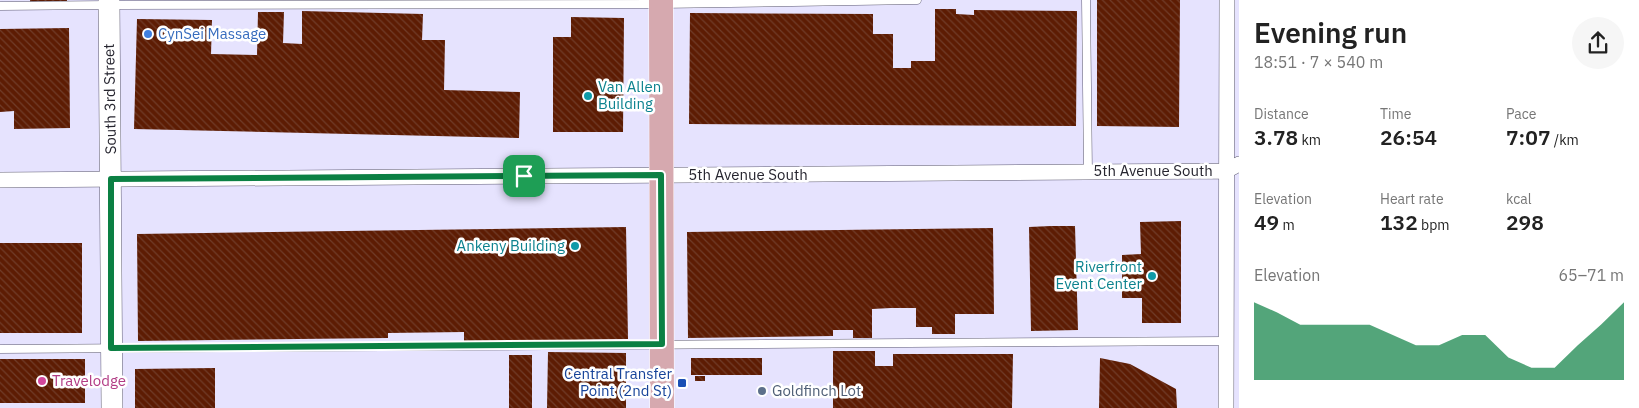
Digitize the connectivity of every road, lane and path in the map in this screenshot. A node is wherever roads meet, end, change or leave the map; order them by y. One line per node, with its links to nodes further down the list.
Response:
1 (917, 0): 5 (lane)
2 (1086, 0): 8 (lane)
3 (1226, 0): 7 (street)
4 (109, 2): 5 (lane); 6 (lane); 10 (street, South 3rd Street)
5 (661, 2): 9 (main road)
6 (0, 6)
7 (1235, 171): 8 (street, 5th Avenue South); 12 (street)
8 (1088, 172): 9 (street, 5th Avenue South)
9 (661, 175): 10 (street, 5th Avenue South); 13 (main road)
10 (111, 179): 11 (street, 5th Avenue South); 14 (street, South 3rd Street)
11 (0, 180)
12 (1226, 340): 13 (lane); 18 (street)
13 (662, 344): 14 (lane); 17 (main road)
14 (111, 348): 15 (lane); 16 (street, South 3rd Street)
15 (0, 349)
16 (112, 408)
17 (662, 408)
18 (1226, 408)

